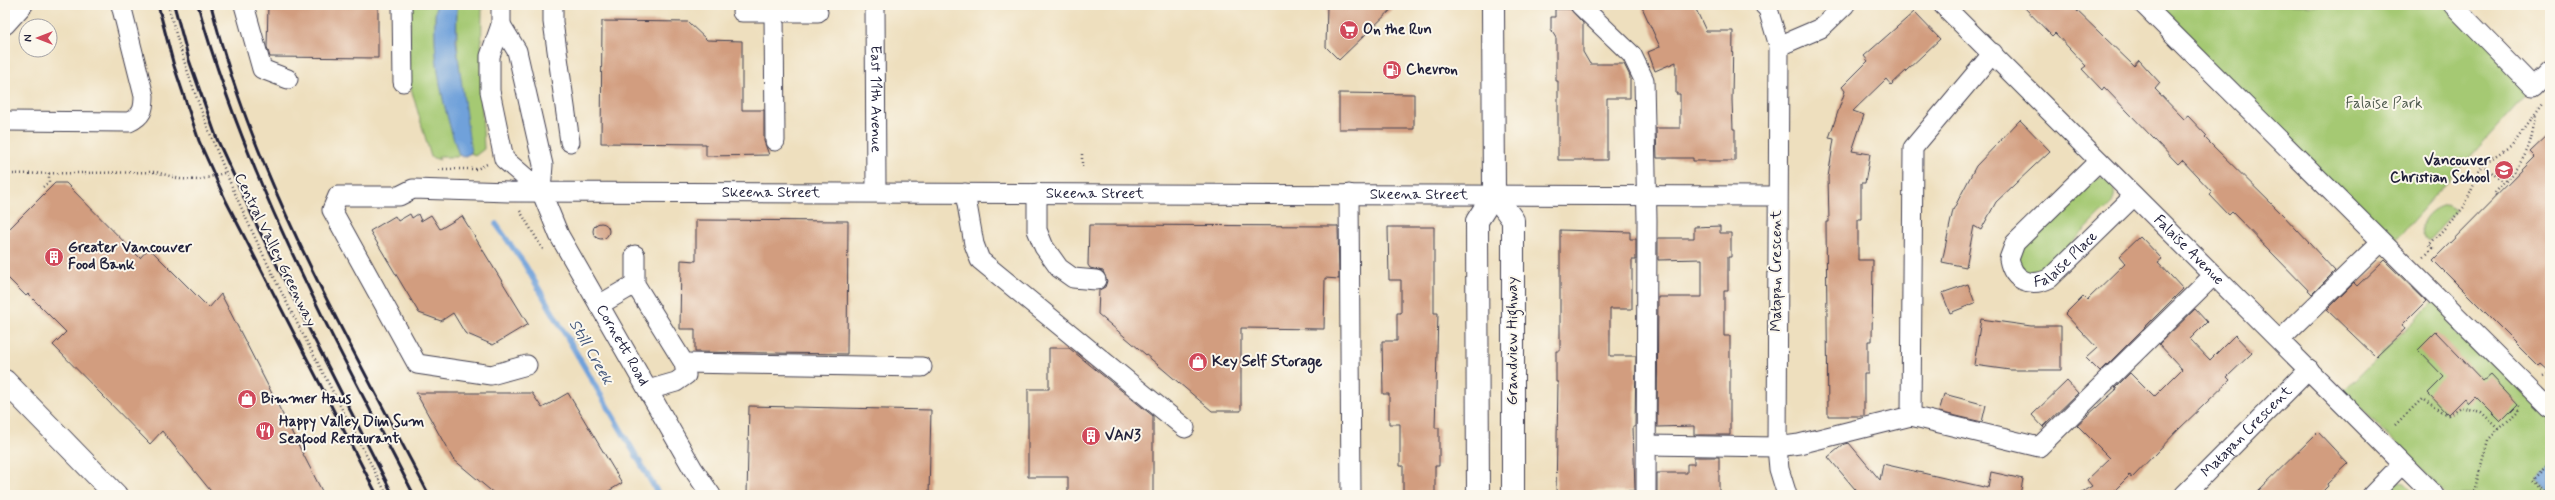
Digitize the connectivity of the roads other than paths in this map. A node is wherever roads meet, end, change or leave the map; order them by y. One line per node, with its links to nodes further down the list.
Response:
1 (23, 5): 19 (street)
2 (121, 5): 25 (street)
3 (244, 5): 23 (street)
4 (402, 5): 24 (street)
5 (502, 5): 18 (street)
6 (553, 5): 27 (street)
7 (876, 5): 30 (street, East 11th Avenue)
8 (1493, 5): 34 (main road)
9 (1580, 5): 35 (street)
10 (1764, 5): 20 (street, Matapan Crescent)
11 (1845, 5): 20 (street)
12 (1943, 5): 21 (street, Falaise Avenue)
13 (2144, 5): 38 (street)
14 (2453, 5): 22 (street)
15 (742, 12): 16 (street)
16 (774, 12): 17 (street); 26 (street)
17 (818, 12)
18 (501, 24): 29 (street); 29 (street)
19 (5, 25)
20 (1779, 46): 36 (street, Matapan Crescent)
21 (1994, 53): 28 (street, Falaise Avenue); 52 (street)
22 (2550, 70)
23 (288, 79)
24 (403, 82)
25 (5, 121)
26 (775, 141)
27 (570, 142)
28 (2098, 161): 37 (street, Falaise Avenue); 37 (street, Falaise Place)
29 (541, 191): 30 (street, Skeena Street); 43 (street, Cornett Road); 46 (street, Skeena Street)
30 (876, 192): 31 (street, Skeena Street)
31 (965, 193): 32 (street, Skeena Street); 53 (street)
32 (1037, 193): 33 (street, Skeena Street); 41 (street)
33 (1349, 194): 34 (street, Skeena Street); 59 (street)
34 (1494, 194): 35 (street, Skeena Street); 60 (main road); 61 (main road, Grandview Highway)
35 (1647, 195): 36 (street, Skeena Street); 54 (street)
36 (1777, 196): 55 (street, Matapan Crescent)
37 (2134, 196): 40 (street, Falaise Avenue)
38 (2381, 242): 44 (street); 51 (street)
39 (635, 255): 42 (street)
40 (2214, 275): 44 (street, Falaise Avenue); 52 (street)
41 (1096, 280)
42 (635, 284): 43 (street); 45 (street)
43 (599, 305): 50 (street, Cornett Road)
44 (2280, 340): 48 (street, Falaise Avenue)
45 (684, 363): 47 (street); 50 (street)
46 (527, 365)
47 (922, 367)
48 (2309, 369): 56 (street, Falaise Avenue); 64 (street, Matapan Crescent)
49 (5, 382): 57 (main road)
50 (648, 390): 58 (street, Cornett Road)
51 (2550, 409)
52 (1911, 416): 55 (street)
53 (1185, 428)
54 (1647, 445): 55 (street); 62 (street)
55 (1777, 447): 63 (street, Matapan Crescent)
56 (2402, 464): 65 (street); 66 (street, Falaise Avenue)
57 (116, 495)
58 (711, 495)
59 (1351, 495)
60 (1478, 495)
61 (1512, 495)
62 (1646, 495)
63 (1787, 495)
64 (2184, 495)
65 (2372, 495)
66 (2434, 495)

